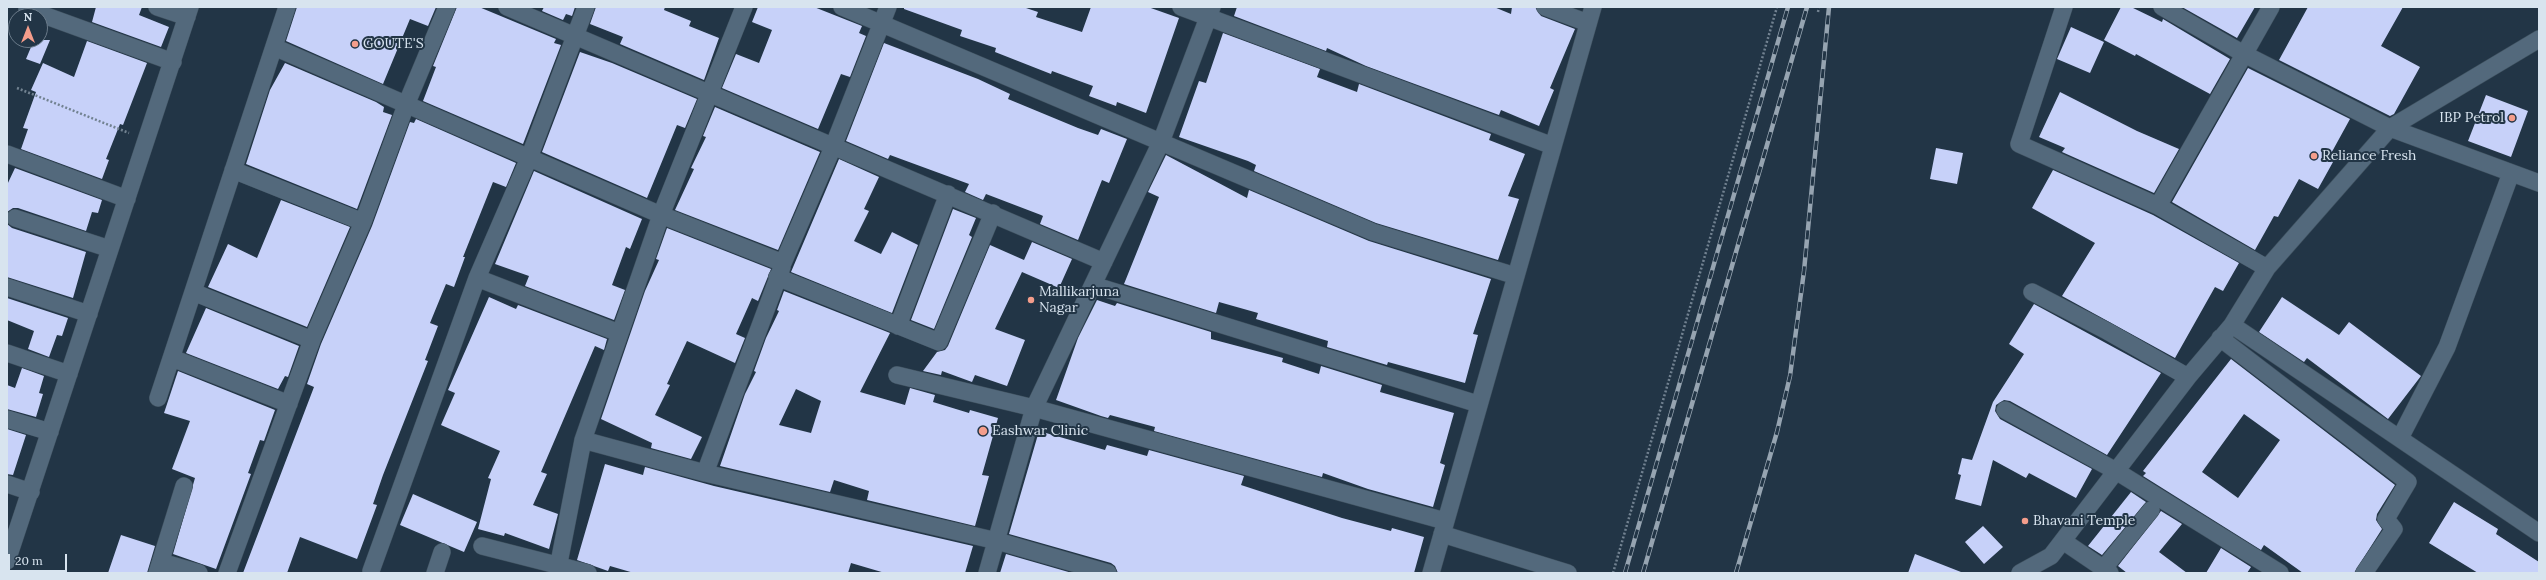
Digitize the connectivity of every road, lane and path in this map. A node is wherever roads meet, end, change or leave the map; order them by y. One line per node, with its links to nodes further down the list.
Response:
1 (157, 7): 16 (street)
2 (287, 7): 24 (street)
3 (446, 7): 29 (street)
4 (507, 7): 22 (street)
5 (586, 7): 22 (street)
6 (744, 7): 28 (street)
7 (842, 7): 21 (street)
8 (888, 7): 21 (street)
9 (1181, 7): 18 (street)
10 (1546, 7): 19 (street)
11 (1777, 7): 102 (path)
12 (1819, 7): 17 (path)
13 (2064, 7): 42 (street)
14 (2162, 7): 25 (street)
15 (2271, 7): 25 (street)
16 (189, 12): 26 (street)
17 (1818, 12)
18 (1210, 13): 32 (street); 33 (street)
19 (1590, 15): 33 (street)
20 (48, 17): 26 (street)
21 (882, 24): 32 (street); 34 (street)
22 (575, 36): 28 (street); 36 (street)
23 (2539, 39): 30 (street)
24 (274, 47): 29 (street); 37 (street)
25 (2244, 54): 30 (street); 42 (street)
26 (172, 62): 31 (street)
27 (17, 88): 31 (path)
28 (710, 93): 34 (street); 44 (street)
29 (406, 106): 36 (street); 46 (street)
30 (2390, 128): 38 (street); 49 (street)
31 (146, 140): 41 (street)
32 (1161, 142): 48 (street); 51 (street)
33 (1553, 146): 51 (street)
34 (833, 147): 40 (street); 50 (street)
35 (7, 154): 41 (street)
36 (529, 158): 44 (street); 52 (street)
37 (234, 170): 46 (street); 55 (street)
38 (2511, 173): 39 (street); 75 (street)
39 (2539, 183)
40 (948, 194): 43 (street); 59 (street)
41 (127, 199): 47 (street)
42 (2158, 206): 49 (street)
43 (993, 213): 48 (street); 59 (street)
44 (661, 215): 50 (street); 60 (street)
45 (15, 218): 47 (street)
46 (363, 222): 62 (street)
47 (110, 249): 57 (street)
48 (1104, 262): 53 (street)
49 (2267, 268): 58 (street)
50 (780, 270): 59 (street); 78 (street)
51 (1516, 276): 70 (street)
52 (477, 278): 60 (street); 92 (street)
53 (1093, 286): 70 (street); 71 (street)
54 (7, 287): 57 (street)
55 (193, 292): 62 (street); 64 (street)
56 (2032, 292): 67 (street)
57 (89, 314): 65 (street)
58 (2232, 325): 61 (street); 75 (street)
59 (898, 326)
60 (619, 333): 76 (street)
61 (2220, 338): 67 (street); 105 (street)
62 (312, 340): 69 (street)
63 (7, 353): 65 (street)
64 (172, 358): 68 (street); 69 (street)
65 (69, 374): 74 (street)
66 (897, 376): 71 (street)
67 (2188, 377): 77 (street)
68 (158, 398)
69 (289, 404): 95 (street)
70 (1478, 404): 83 (street)
71 (1034, 408): 83 (street); 85 (street)
72 (2005, 410): 77 (street)
73 (7, 418): 74 (street)
74 (50, 432): 81 (street)
75 (2400, 438): 84 (street)
76 (583, 440): 78 (street); 91 (street)
77 (2116, 471): 86 (street); 104 (street)
78 (704, 473): 85 (street)
79 (7, 484): 81 (street)
80 (184, 486): 90 (street)
81 (31, 492): 89 (street)
82 (2151, 510): 93 (street)
83 (1443, 528): 100 (street); 101 (street)
84 (2539, 533)
85 (997, 541): 98 (street); 99 (street)
86 (2063, 541): 93 (street); 103 (street)
87 (482, 546): 91 (street)
88 (442, 552): 96 (street)
89 (8, 553)
90 (159, 567): 94 (street)
91 (558, 569): 97 (street)
92 (371, 571)
93 (2107, 571)
94 (199, 573)
95 (227, 573)
96 (435, 573)
97 (588, 573)
98 (987, 573)
99 (1108, 573)
100 (1430, 573)
101 (1568, 573)
102 (1614, 573)
103 (2020, 573)
104 (2280, 573)
105 (2364, 573)

